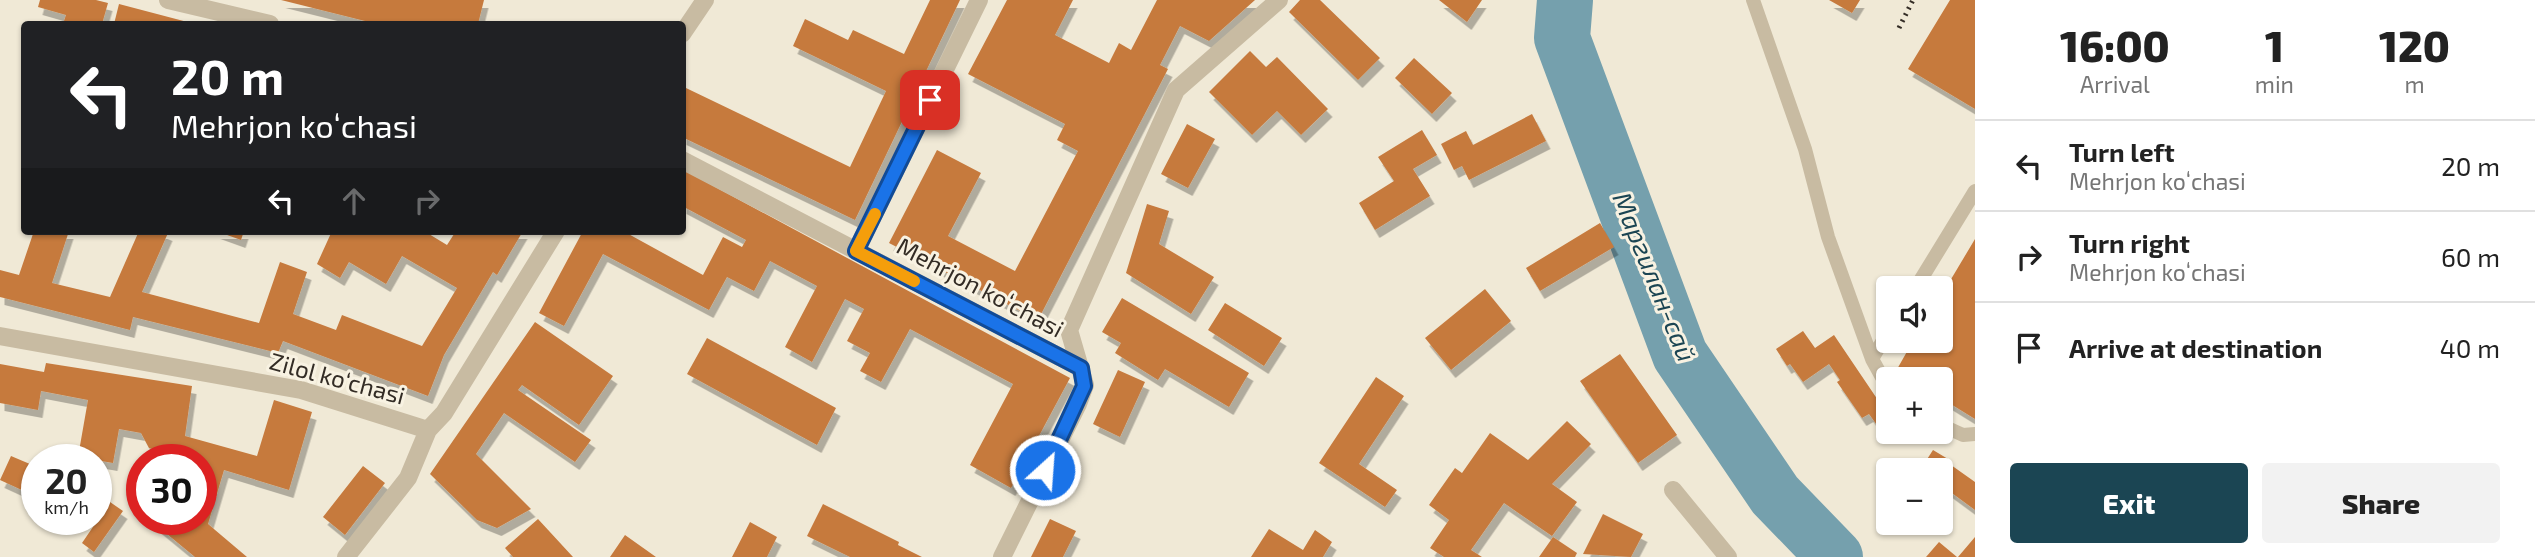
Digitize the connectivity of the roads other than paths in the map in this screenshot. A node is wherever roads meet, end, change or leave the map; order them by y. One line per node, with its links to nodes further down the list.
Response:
1 (168, 0): 6 (street)
2 (705, 0): 7 (street)
3 (979, 0): 11 (street, Mehrjon koʻchasi)
4 (1279, 0): 17 (street)
5 (1753, 0): 15 (lane)
6 (257, 21)
7 (686, 27)
8 (686, 162): 11 (street, Mehrjon koʻchasi)
9 (1975, 191): 12 (lane)
10 (554, 235): 18 (street, Zilol ko‘chasi)
11 (856, 251): 17 (street, Mehrjon koʻchasi)
12 (1923, 276)
13 (0, 336): 18 (street, Zilol ko‘chasi)
14 (1876, 352): 15 (lane)
15 (1872, 359): 16 (lane)
16 (1877, 367)
17 (1081, 368): 23 (street)
18 (428, 430): 22 (street)
19 (1953, 430): 20 (lane)
20 (1975, 434)
21 (1672, 490): 24 (street)
22 (346, 557)
23 (1002, 557)
24 (1728, 557)

